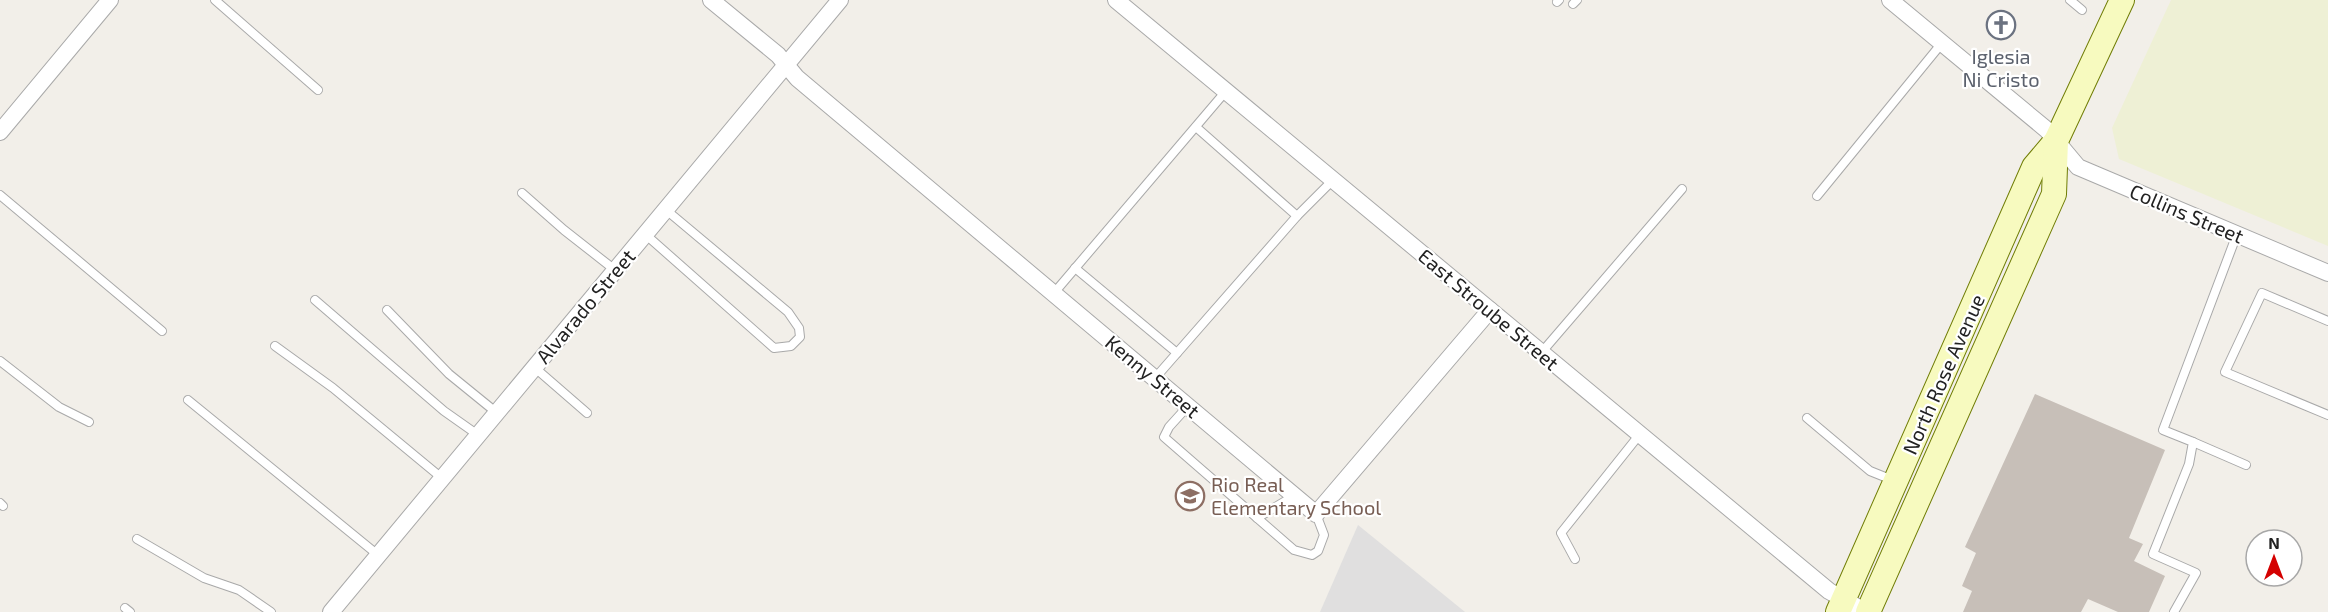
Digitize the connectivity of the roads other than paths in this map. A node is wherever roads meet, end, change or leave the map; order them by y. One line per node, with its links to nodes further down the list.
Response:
1 (110, 0): 15 (street)
2 (215, 0): 12 (lane)
3 (711, 0): 11 (street, Kenny Street)
4 (840, 0): 11 (street, Alvarado Street)
5 (1116, 0): 13 (street, East Stroube Street)
6 (1890, 0): 10 (street, Collins Street)
7 (2070, 0): 9 (lane)
8 (2122, 0): 16 (main road, North Rose Avenue)
9 (2082, 10)
10 (1942, 43): 16 (street, Collins Street); 21 (lane)
11 (785, 66): 22 (street, Alvarado Street); 29 (street, Kenny Street)
12 (318, 90)
13 (1226, 91): 14 (lane); 17 (street, East Stroube Street)
14 (1196, 127): 23 (lane); 26 (lane)
15 (0, 132)
16 (2056, 141): 25 (street, Collins Street); 53 (main road, North Rose Avenue); 63 (main road, North Rose Avenue)
17 (1333, 180): 23 (lane); 32 (street, East Stroube Street)
18 (1682, 189): 37 (lane)
19 (522, 193): 27 (lane)
20 (0, 195): 34 (lane)
21 (1817, 196)
22 (665, 209): 24 (street, Alvarado Street); 24 (lane)
23 (1297, 216): 36 (lane)
24 (645, 234): 27 (street, Alvarado Street)
25 (2237, 234): 28 (street, Collins Street); 50 (lane)
26 (1075, 268): 29 (lane); 36 (lane)
27 (615, 270): 39 (street, Alvarado Street)
28 (2328, 273)
29 (1054, 293): 40 (street, Kenny Street)
30 (315, 300): 49 (lane)
31 (387, 310): 43 (lane)
32 (1490, 310): 37 (street, East Stroube Street); 55 (street)
33 (2327, 320): 45 (lane)
34 (162, 331)
35 (275, 346): 52 (lane)
36 (1177, 353): 40 (lane)
37 (1541, 353): 48 (street, East Stroube Street)
38 (0, 361): 47 (lane)
39 (534, 367): 43 (street, Alvarado Street); 44 (lane)
40 (1156, 377): 42 (street, Kenny Street)
41 (188, 400): 58 (lane)
42 (1189, 406): 54 (street, Kenny Street); 56 (lane)
43 (497, 413): 49 (street, Alvarado Street)
44 (587, 413)
45 (2328, 415)
46 (1807, 417): 53 (lane)
47 (89, 422)
48 (1640, 434): 59 (lane); 60 (street, East Stroube Street)
49 (478, 435): 52 (street, Alvarado Street)
50 (2193, 441): 51 (lane); 64 (lane)
51 (2246, 465)
52 (443, 479): 58 (street, Alvarado Street)
53 (1896, 481): 60 (main road, North Rose Avenue)
54 (1294, 495): 55 (street, Kenny Street); 56 (lane)
55 (1316, 514): 56 (lane)
56 (1257, 518)
57 (137, 539): 61 (lane)
58 (378, 555): 62 (street, Alvarado Street)
59 (1575, 559)
60 (1841, 606): 63 (street, East Stroube Street)
61 (272, 612)
62 (331, 612)
63 (1867, 612)
64 (2174, 612)

